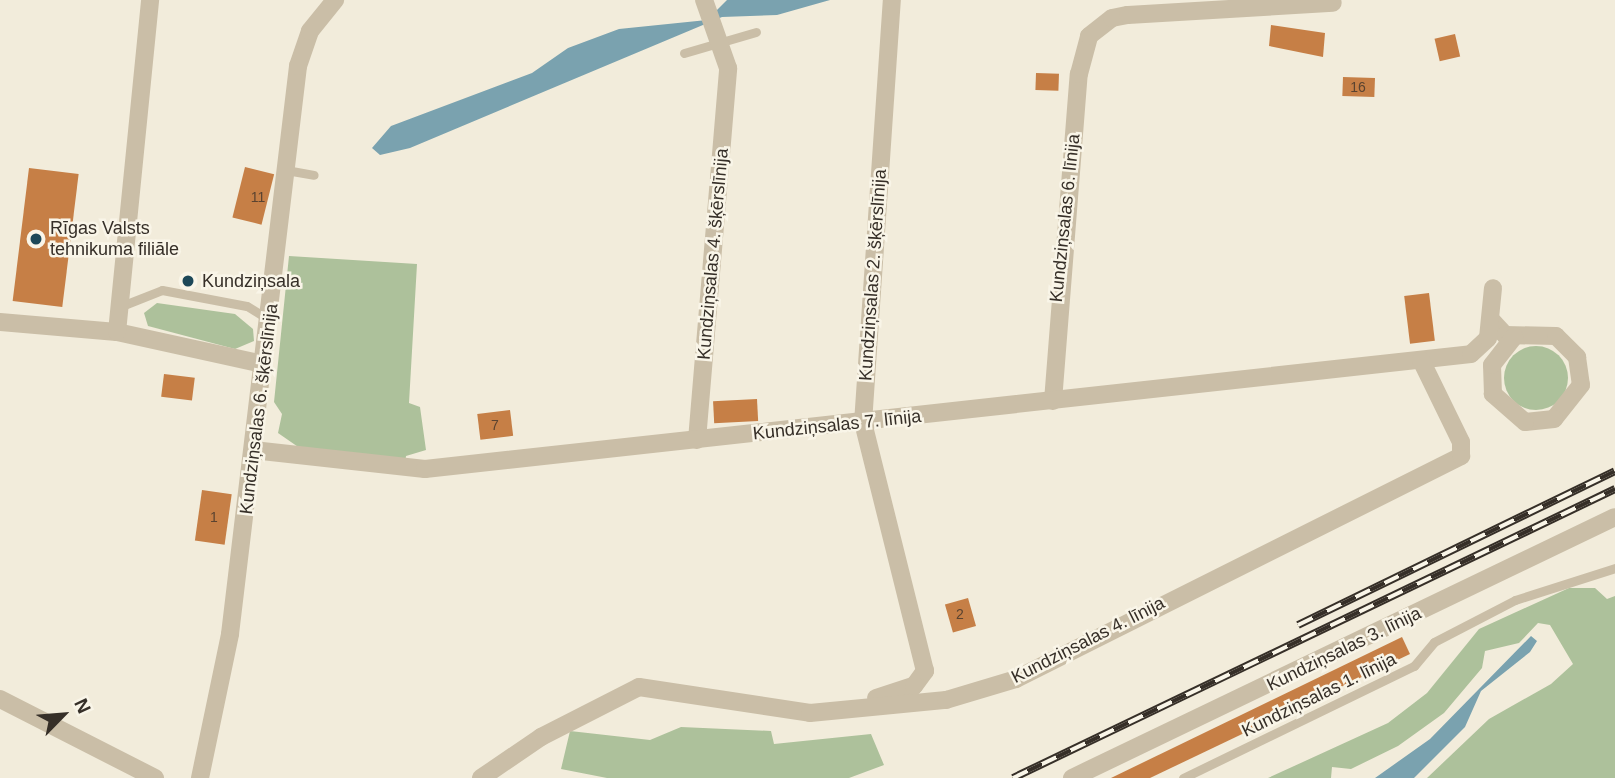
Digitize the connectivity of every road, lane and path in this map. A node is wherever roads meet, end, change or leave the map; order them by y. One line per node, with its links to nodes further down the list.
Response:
1 (150, 0): 12 (street)
2 (892, 0): 23 (street, Kundziņsalas 2. šķērslīnija)
3 (331, 1): 9 (street, Kundziņsalas 6. šķērslīnija)
4 (704, 3): 7 (street)
5 (1333, 3): 22 (street, Kundziņsalas 6. līnija)
6 (756, 32): 7 (lane)
7 (716, 37): 8 (lane); 24 (street, Kundziņsalas 4. šķērslīnija)
8 (684, 53)
9 (286, 170): 10 (lane); 13 (street, Kundziņsalas 6. šķērslīnija)
10 (314, 175)
11 (1493, 288): 15 (street)
12 (120, 307): 13 (lane); 16 (street)
13 (269, 320): 20 (street, Kundziņsalas 6. šķērslīnija)
14 (0, 322): 16 (street)
15 (1493, 322): 17 (street); 18 (street)
16 (117, 332): 20 (street)
17 (1514, 337): 21 (street); 21 (street)
18 (1471, 354): 19 (street, Kundziņsalas 7. līnija); 21 (street)
19 (1421, 360): 22 (street, Kundziņsalas 7. līnija); 29 (street, Kundziņsalas 4. līnija)
20 (262, 364): 25 (street, Kundziņsalas 6. šķērslīnija)
21 (1492, 365)
22 (1053, 401): 23 (street, Kundziņsalas 7. līnija)
23 (863, 423): 24 (street, Kundziņsalas 7. līnija); 29 (street, Kundziņsalas 2. šķērslīnija)
24 (697, 440): 25 (street, Kundziņsalas 7. līnija)
25 (253, 450): 31 (street, Kundziņsalas 6. šķērslīnija)
26 (1615, 517): 33 (street, Kundziņsalas 3. līnija)
27 (1615, 568): 34 (lane, Kundziņsalas 1. līnija)
28 (0, 699): 30 (street)
29 (856, 709): 32 (street, Kundziņsalas 4. līnija)
30 (155, 778)
31 (200, 778)
32 (481, 778)
33 (1072, 778)
34 (1183, 778)

